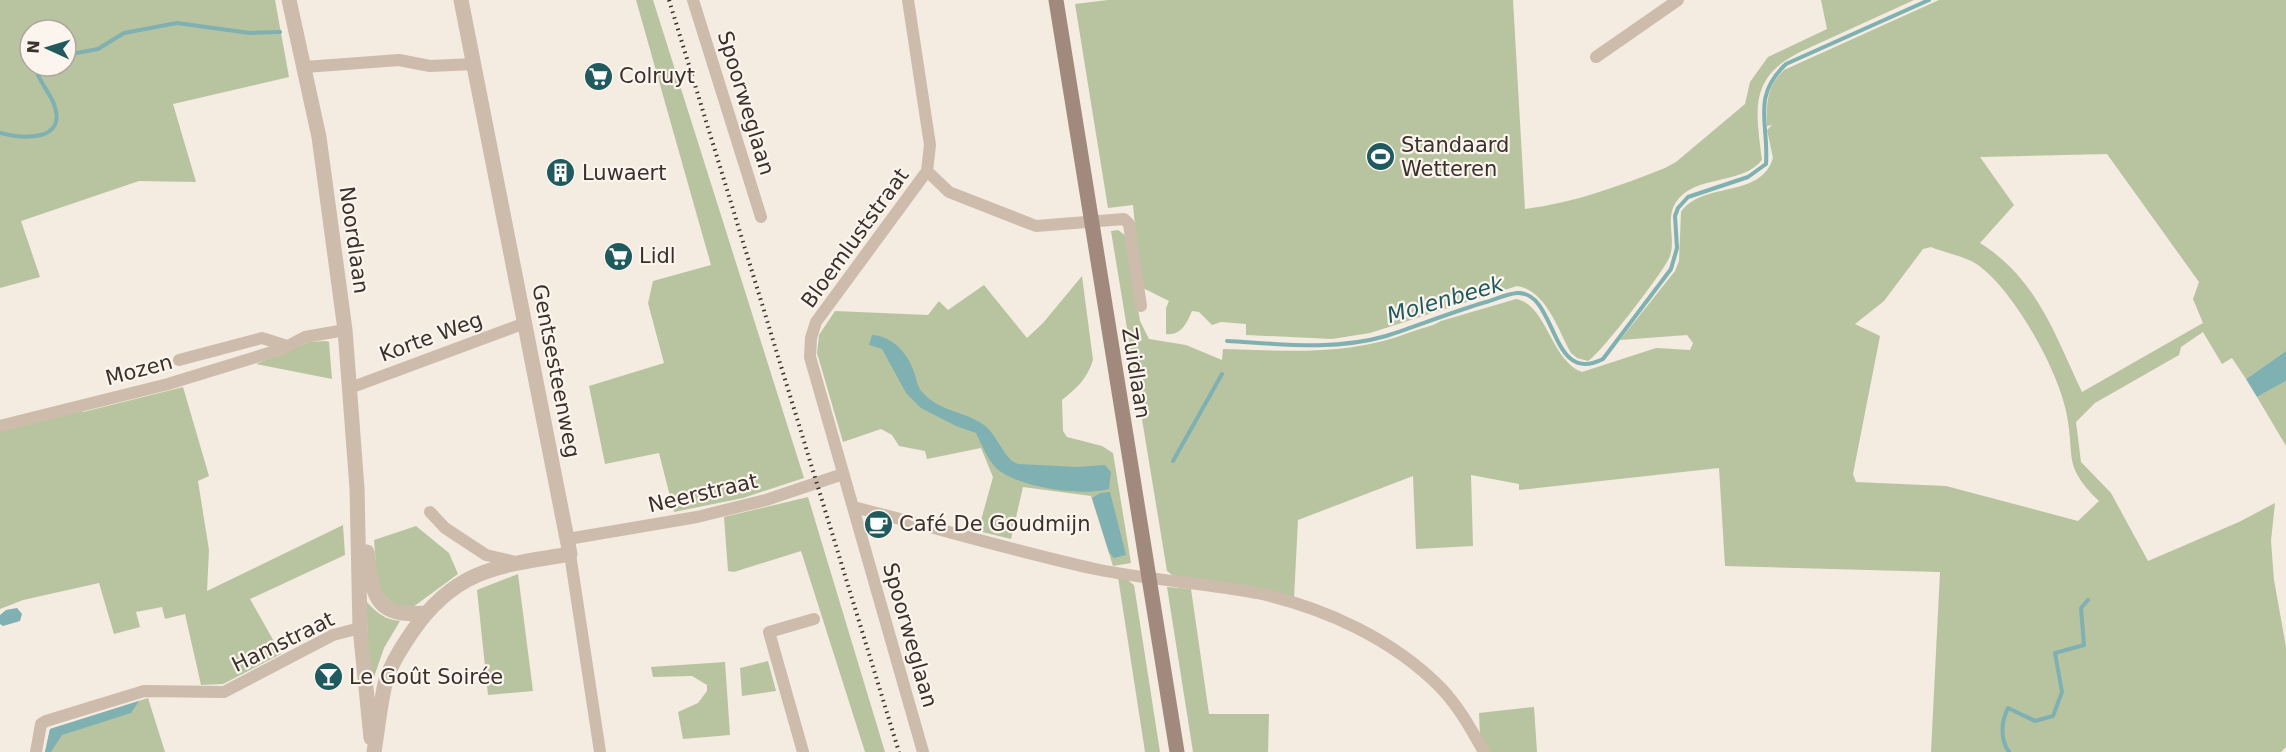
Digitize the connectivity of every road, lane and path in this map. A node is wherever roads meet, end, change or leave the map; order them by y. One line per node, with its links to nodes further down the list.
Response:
1 (290, 0): 9 (street, Noordlaan)
2 (461, 0): 8 (street, Gentsesteenweg)
3 (693, 0): 11 (street, Spoorweglaan)
4 (908, 0): 10 (street, Bloemluststraat)
5 (1056, 0): 12 (main road, Zuidlaan)
6 (1678, 0): 7 (street)
7 (1596, 57)
8 (474, 64): 9 (street); 14 (street, Gentsesteenweg)
9 (305, 67): 15 (street, Noordlaan)
10 (927, 171): 12 (street); 17 (street, Bloemluststraat)
11 (761, 217)
12 (1092, 220): 13 (street); 27 (main road, Zuidlaan)
13 (1141, 306)
14 (525, 323): 19 (street, Korte Weg); 25 (street, Gentsesteenweg)
15 (345, 330): 16 (street, Mozen); 19 (street, Noordlaan)
16 (287, 346): 18 (street, Mozen); 20 (street, Mozen)
17 (810, 357): 21 (street, Spoorweglaan)
18 (179, 360)
19 (350, 388): 22 (street, Noordlaan)
20 (0, 426)
21 (843, 474): 23 (street, Spoorweglaan); 25 (street, Neerstraat)
22 (357, 488): 28 (street, Noordlaan); 30 (street, Noordlaan)
23 (853, 507): 27 (street); 35 (street, Spoorweglaan)
24 (430, 512): 26 (street)
25 (569, 547): 26 (street, Noordlaan); 33 (street, Gentsesteenweg)
26 (520, 563): 28 (street, Noordlaan)
27 (1149, 579): 36 (main road, Zuidlaan); 37 (street)
28 (425, 613): 32 (street, Noordlaan)
29 (814, 619): 34 (street)
30 (360, 628): 31 (street, Hamstraat); 32 (street, Noordlaan)
31 (36, 752)
32 (373, 752)
33 (600, 752)
34 (803, 752)
35 (923, 752)
36 (1177, 752)
37 (1484, 752)

